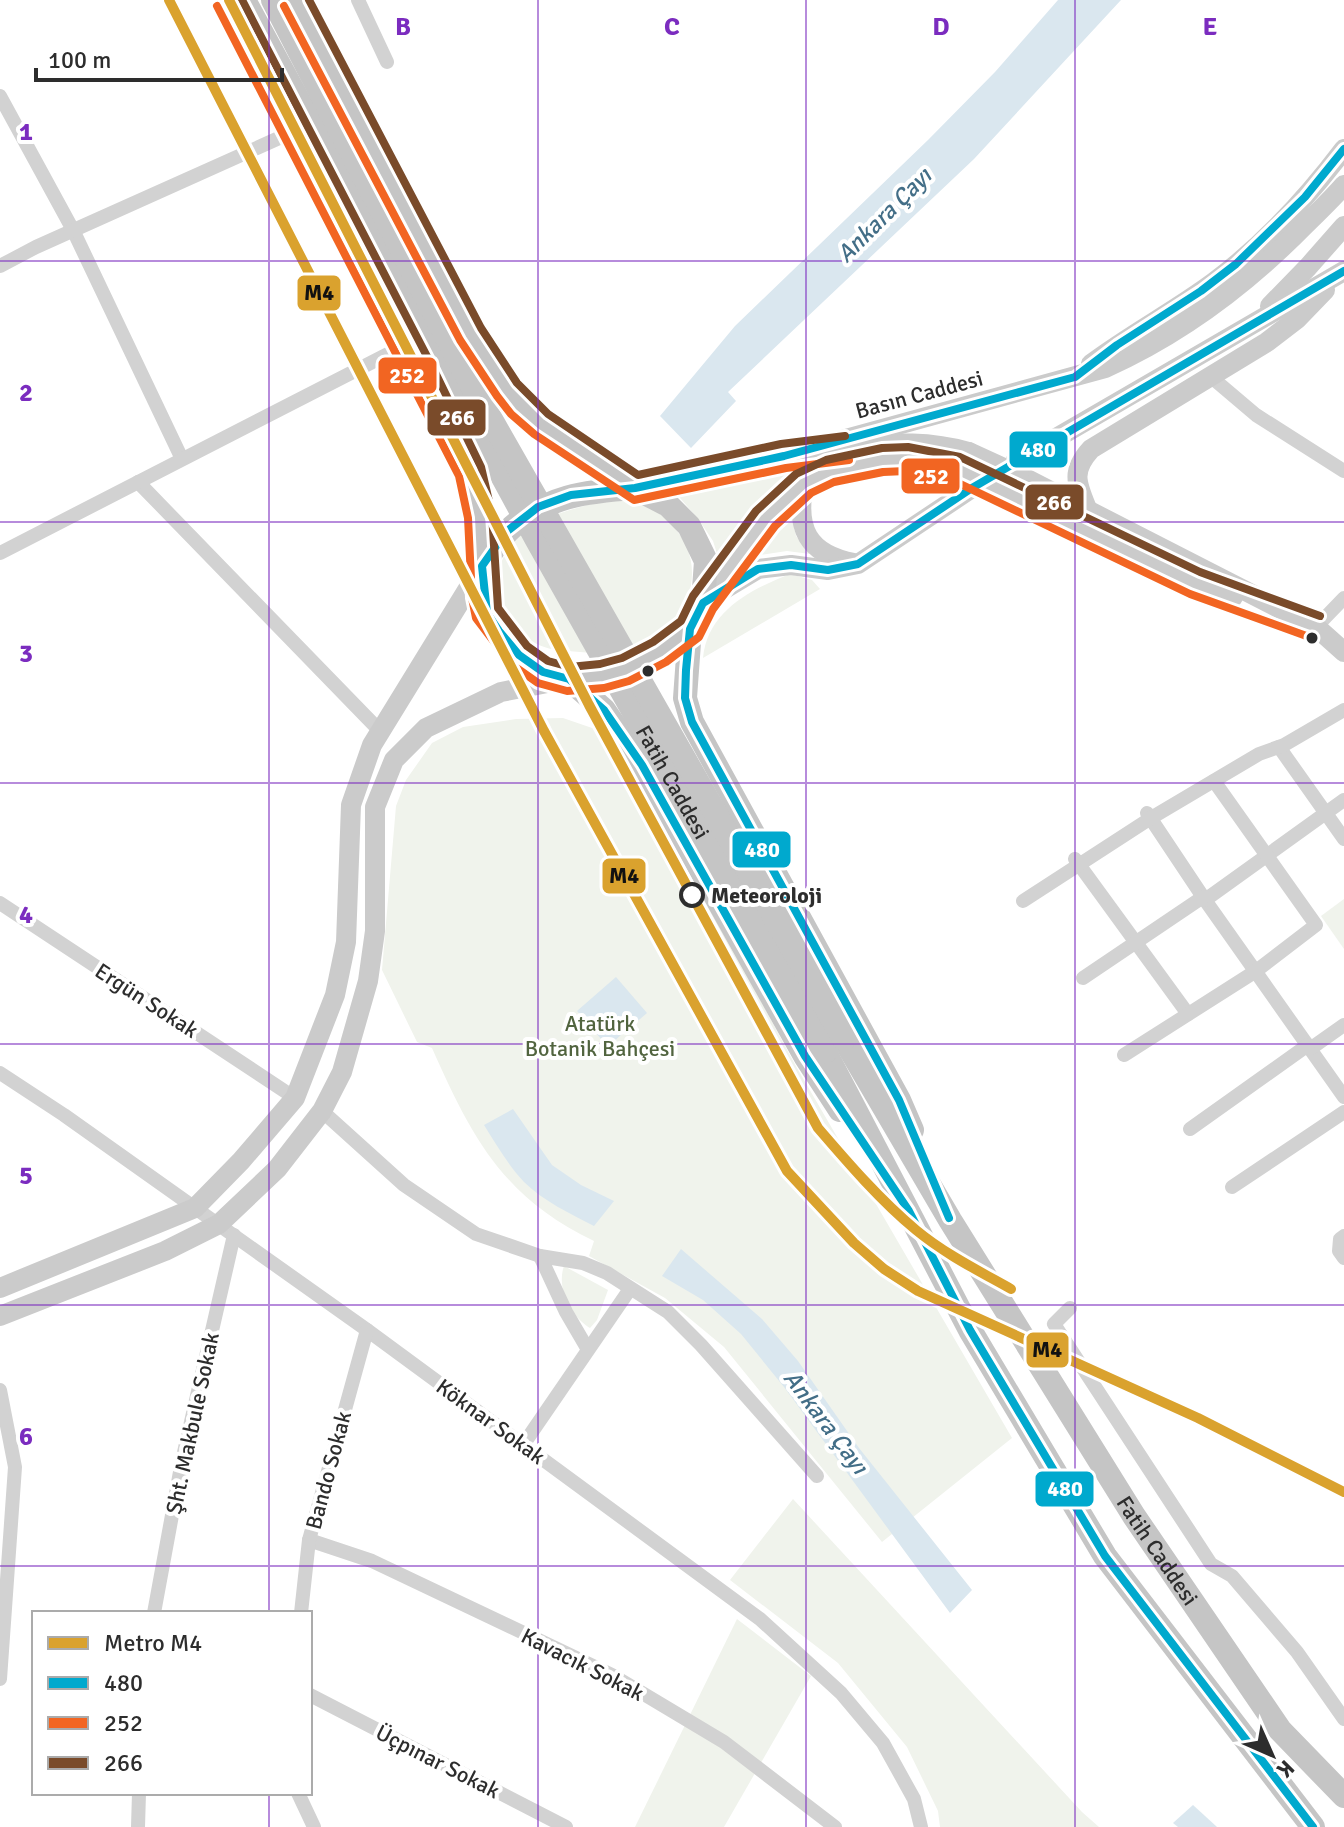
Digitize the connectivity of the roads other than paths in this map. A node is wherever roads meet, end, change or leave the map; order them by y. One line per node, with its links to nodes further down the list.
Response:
1 (228, 0): 31 (main road)
2 (244, 0): 56 (main road, Fatih Caddesi, bridge)
3 (273, 0): 56 (main road, Fatih Caddesi, bridge)
4 (295, 0): 26 (main road)
5 (358, 0): 6 (street)
6 (387, 62)
7 (0, 96): 12 (street)
8 (279, 138): 12 (street)
9 (1344, 149): 18 (main road)
10 (1344, 185): 18 (main road, Basın Caddesi)
11 (1344, 226): 15 (main road)
12 (73, 230): 13 (street); 20 (street)
13 (0, 266)
14 (1344, 272): 15 (main road); 17 (main road)
15 (1250, 325): 22 (main road)
16 (388, 354): 20 (street)
17 (1210, 376): 23 (street); 28 (main road)
18 (1075, 377): 19 (main road, Basın Caddesi)
19 (784, 456): 21 (main road); 26 (main road, Basın Caddesi)
20 (182, 459): 24 (street)
21 (962, 460): 22 (main road, bridge); 25 (main road); 34 (main road, bridge)
22 (1017, 468): 28 (main road)
23 (1344, 471)
24 (138, 482): 29 (street); 39 (street)
25 (804, 483): 30 (main road); 33 (main road)
26 (635, 488): 31 (main road); 33 (main road)
27 (972, 488): 30 (main road)
28 (1088, 511): 34 (main road)
29 (0, 553)
30 (858, 564): 33 (main road)
31 (482, 566): 37 (main road); 39 (main road)
32 (1344, 598): 34 (street)
33 (703, 603): 35 (main road)
34 (1316, 627): 36 (main road)
35 (690, 629): 37 (main road); 68 (main road)
36 (1344, 652)
37 (569, 679): 62 (main road); 67 (main road)
38 (1344, 710): 40 (street)
39 (379, 730): 61 (main road)
40 (1279, 747): 41 (street); 43 (street)
41 (1214, 781): 44 (street); 46 (street)
42 (1344, 800): 43 (street)
43 (1326, 813): 45 (street); 46 (street)
44 (1149, 816): 47 (street); 48 (street)
45 (1344, 839)
46 (1267, 856): 48 (street); 52 (street)
47 (1077, 862): 49 (street); 51 (street)
48 (1204, 898): 51 (street); 52 (street)
49 (1023, 901)
50 (0, 903): 61 (street, Ergün Sokak)
51 (1135, 943): 53 (street); 54 (street)
52 (1256, 971): 54 (street); 57 (street)
53 (1083, 978)
54 (1188, 1014): 58 (street)
55 (1344, 1025): 57 (street)
56 (835, 1046): 67 (main road, Fatih Caddesi); 68 (main road, Fatih Caddesi)
57 (1309, 1047): 60 (street); 64 (street)
58 (1124, 1055)
59 (0, 1073): 66 (street, Köknar Sokak)
60 (1344, 1097)
61 (295, 1098): 66 (main road)
62 (322, 1111): 69 (main road); 71 (street)
63 (1344, 1112): 65 (street)
64 (1190, 1129)
65 (1232, 1187)
66 (195, 1208): 69 (street, Köknar Sokak); 73 (main road)
67 (909, 1211): 97 (main road, Fatih Caddesi)
68 (950, 1220): 91 (main road, Fatih Caddesi)
69 (227, 1229): 76 (main road); 77 (street, Köknar Sokak); 84 (street, Şht. Makbule Sokak)
70 (1344, 1236): 72 (street)
71 (540, 1256): 74 (street); 78 (street)
72 (1344, 1258)
73 (0, 1288)
74 (630, 1289): 78 (street); 81 (street)
75 (1070, 1308): 88 (street)
76 (0, 1316)
77 (367, 1330): 80 (street, Köknar Sokak); 82 (street, Bando Sokak)
78 (587, 1348): 80 (street)
79 (0, 1390): 83 (street)
80 (523, 1445): 96 (street, Köknar Sokak)
81 (817, 1476)
82 (309, 1540): 85 (street, Bando Sokak); 95 (street, Kavacık Sokak)
83 (3, 1601): 86 (street)
84 (154, 1611)
85 (301, 1611)
86 (0, 1679)
87 (312, 1696): 94 (street, Üçpınar Sokak)
88 (1344, 1719)
89 (139, 1795): 92 (street)
90 (299, 1795): 93 (street)
91 (1344, 1796)
92 (138, 1827)
93 (314, 1827)
94 (566, 1827)
95 (835, 1827)
96 (921, 1827)
97 (1313, 1827)

